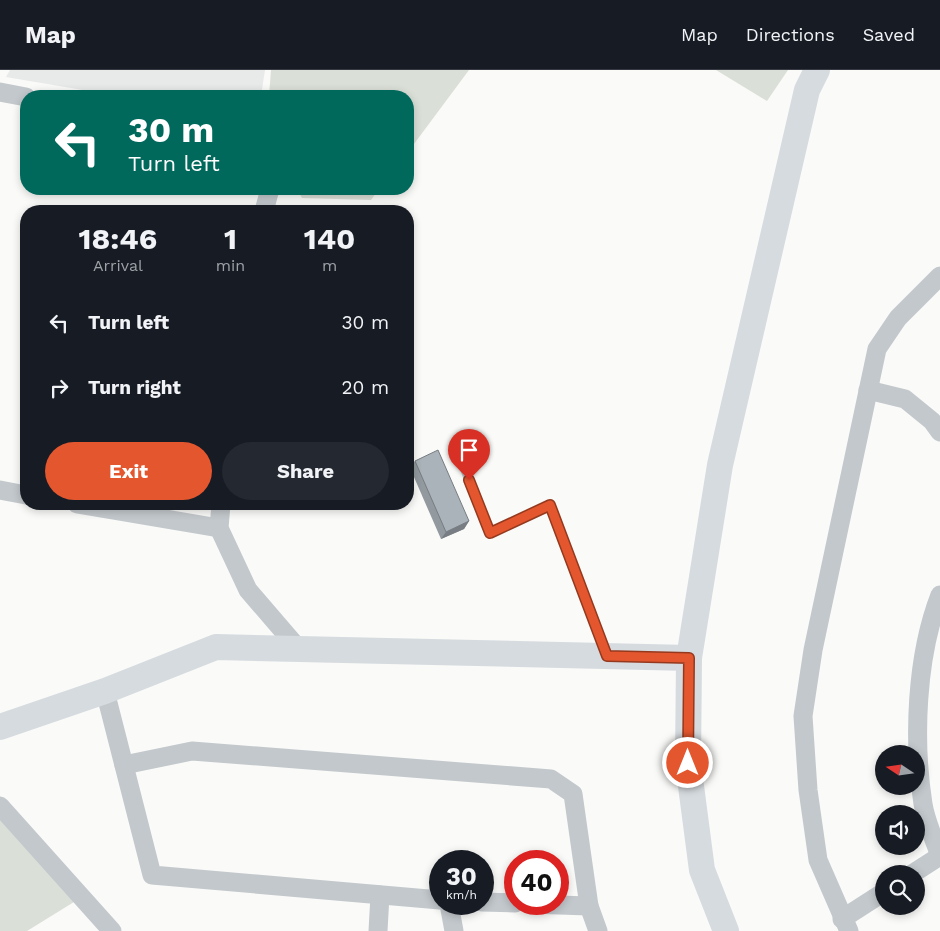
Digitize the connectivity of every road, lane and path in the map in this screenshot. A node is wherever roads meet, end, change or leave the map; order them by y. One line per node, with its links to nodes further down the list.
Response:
1 (817, 70): 16 (street)
2 (0, 92): 3 (street)
3 (20, 96)
4 (940, 276): 5 (street)
5 (868, 390): 6 (street); 29 (street)
6 (940, 432)
7 (455, 445): 15 (lane)
8 (0, 490): 9 (street)
9 (20, 494)
10 (112, 510): 12 (street)
11 (220, 510): 12 (street)
12 (219, 528): 14 (street)
13 (940, 595): 21 (street)
14 (297, 647): 15 (street); 17 (street)
15 (607, 656): 16 (street)
16 (689, 658): 34 (street)
17 (105, 690): 18 (street); 19 (street)
18 (0, 727)
19 (124, 765): 23 (street); 27 (street)
20 (0, 806): 30 (street)
21 (940, 856): 22 (street)
22 (925, 866)
23 (380, 895): 24 (street); 31 (street)
24 (429, 899)
25 (875, 900): 29 (street)
26 (569, 905): 27 (street)
27 (589, 906): 33 (street)
28 (451, 915): 32 (street)
29 (845, 925)
30 (112, 931)
31 (378, 931)
32 (454, 931)
33 (598, 931)
34 (726, 931)

